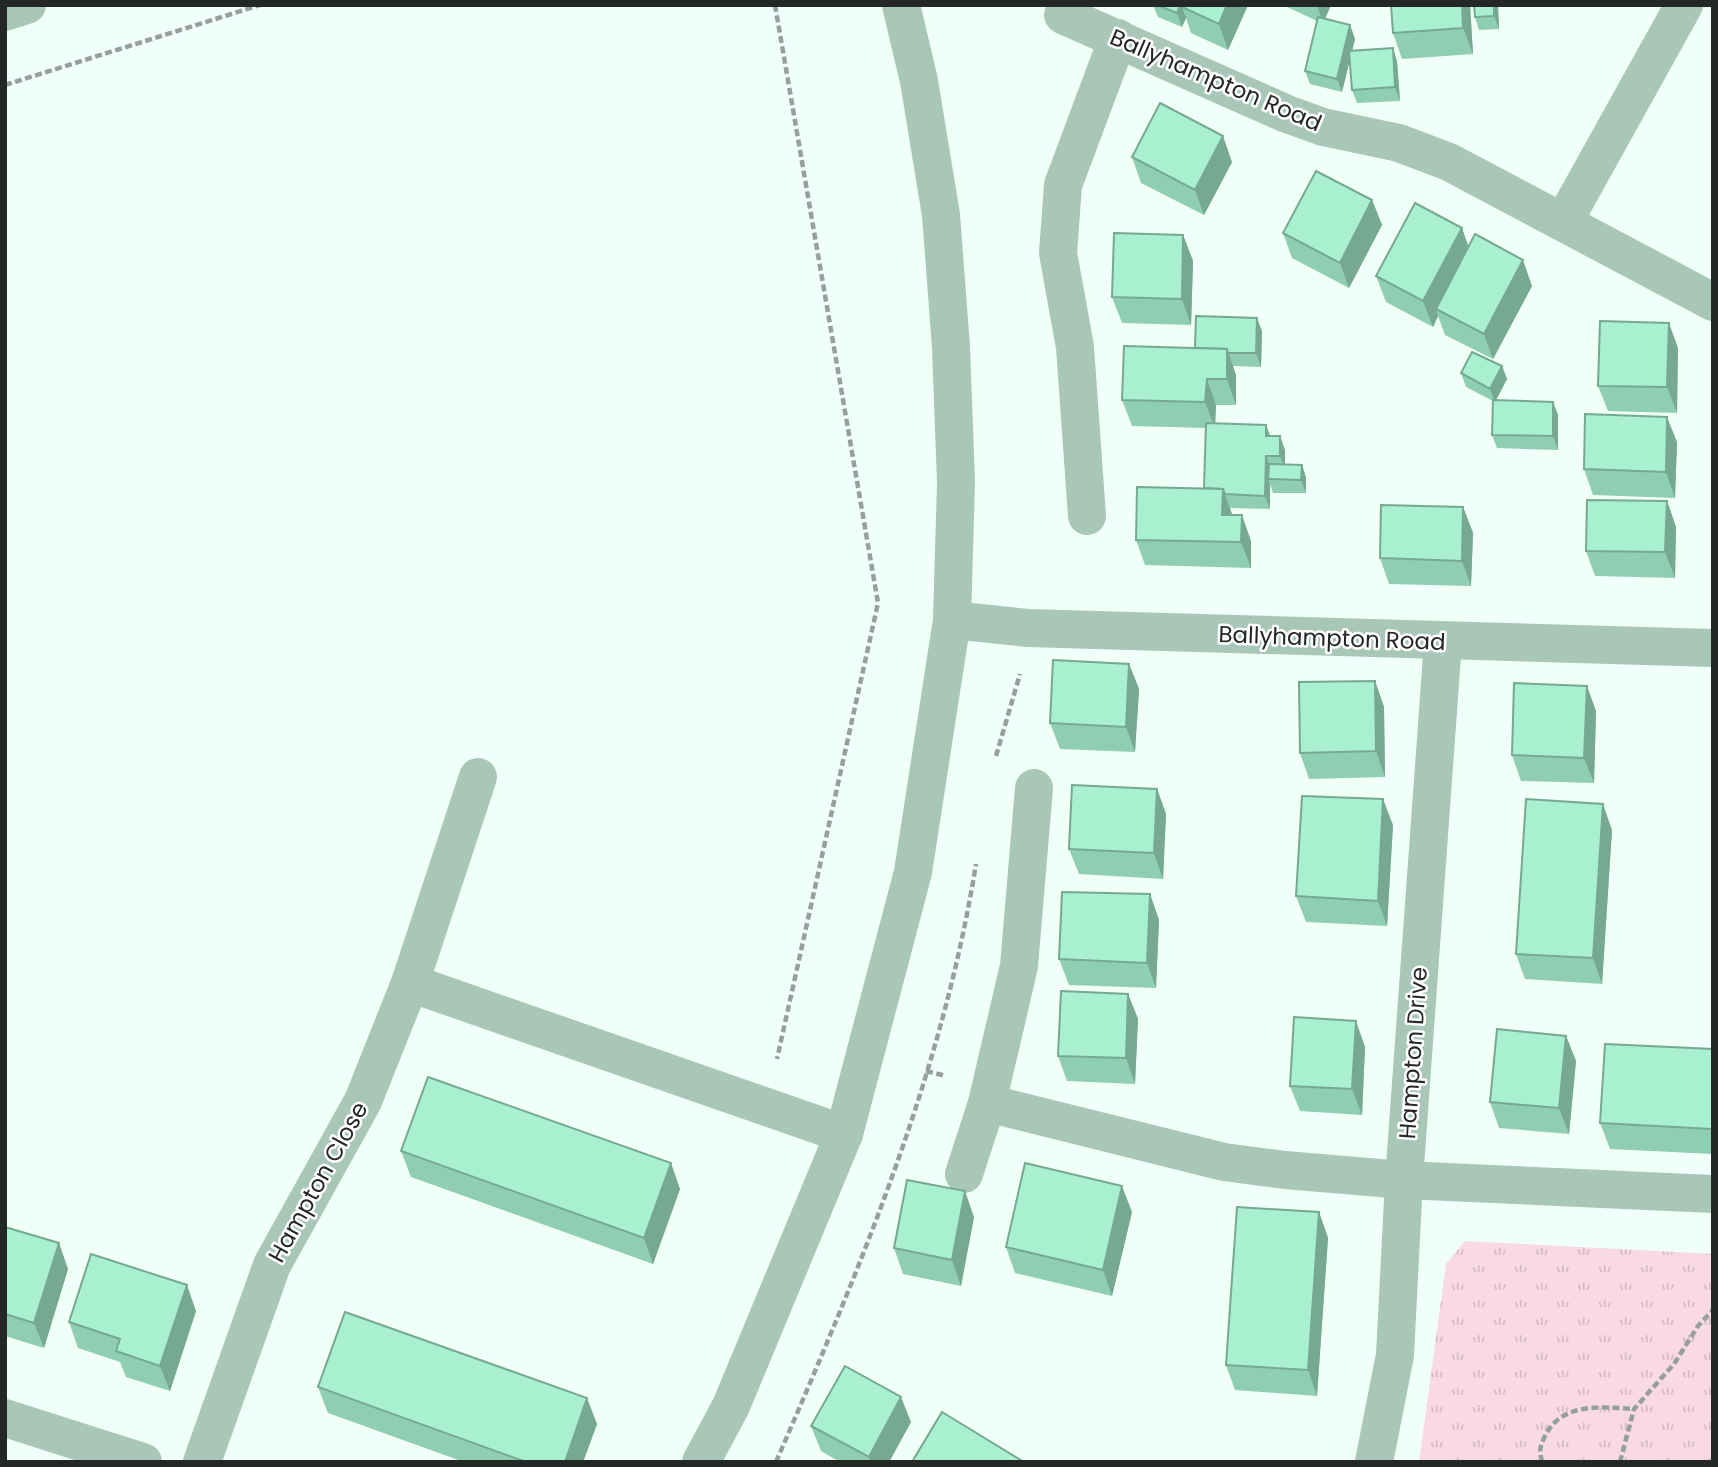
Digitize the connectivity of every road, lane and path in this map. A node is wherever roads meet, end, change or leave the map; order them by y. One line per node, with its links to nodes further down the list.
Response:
1 (26, 5): 6 (street)
2 (260, 5): 9 (path)
3 (775, 5): 23 (path)
4 (901, 5): 13 (street)
5 (1684, 5): 10 (street)
6 (5, 12)
7 (1063, 15): 8 (street, Ballyhampton Road)
8 (1118, 38): 10 (street, Ballyhampton Road); 12 (street)
9 (5, 85)
10 (1564, 221): 11 (street, Ballyhampton Road)
11 (1713, 302)
12 (1087, 516)
13 (952, 620): 14 (street, Ballyhampton Road); 24 (street)
14 (1028, 628): 15 (street, Ballyhampton Road); 17 (path)
15 (1443, 642): 16 (street, Ballyhampton Road); 26 (street, Hampton Drive)
16 (1713, 648)
17 (994, 760)
18 (478, 777): 21 (street, Hampton Close)
19 (1034, 788): 22 (street)
20 (978, 852): 34 (path)
21 (410, 983): 23 (street); 33 (street, Hampton Close)
22 (987, 1103): 25 (street); 26 (street)
23 (767, 1107): 24 (street)
24 (844, 1134): 31 (street)
25 (964, 1174)
26 (1404, 1180): 27 (street); 35 (street, Hampton Drive)
27 (1713, 1194)
28 (1713, 1310): 29 (path)
29 (1633, 1409): 36 (path); 37 (path)
30 (5, 1418): 32 (street)
31 (702, 1461)
32 (143, 1462)
33 (202, 1462)
34 (776, 1462)
35 (1374, 1462)
36 (1542, 1462)
37 (1620, 1462)

